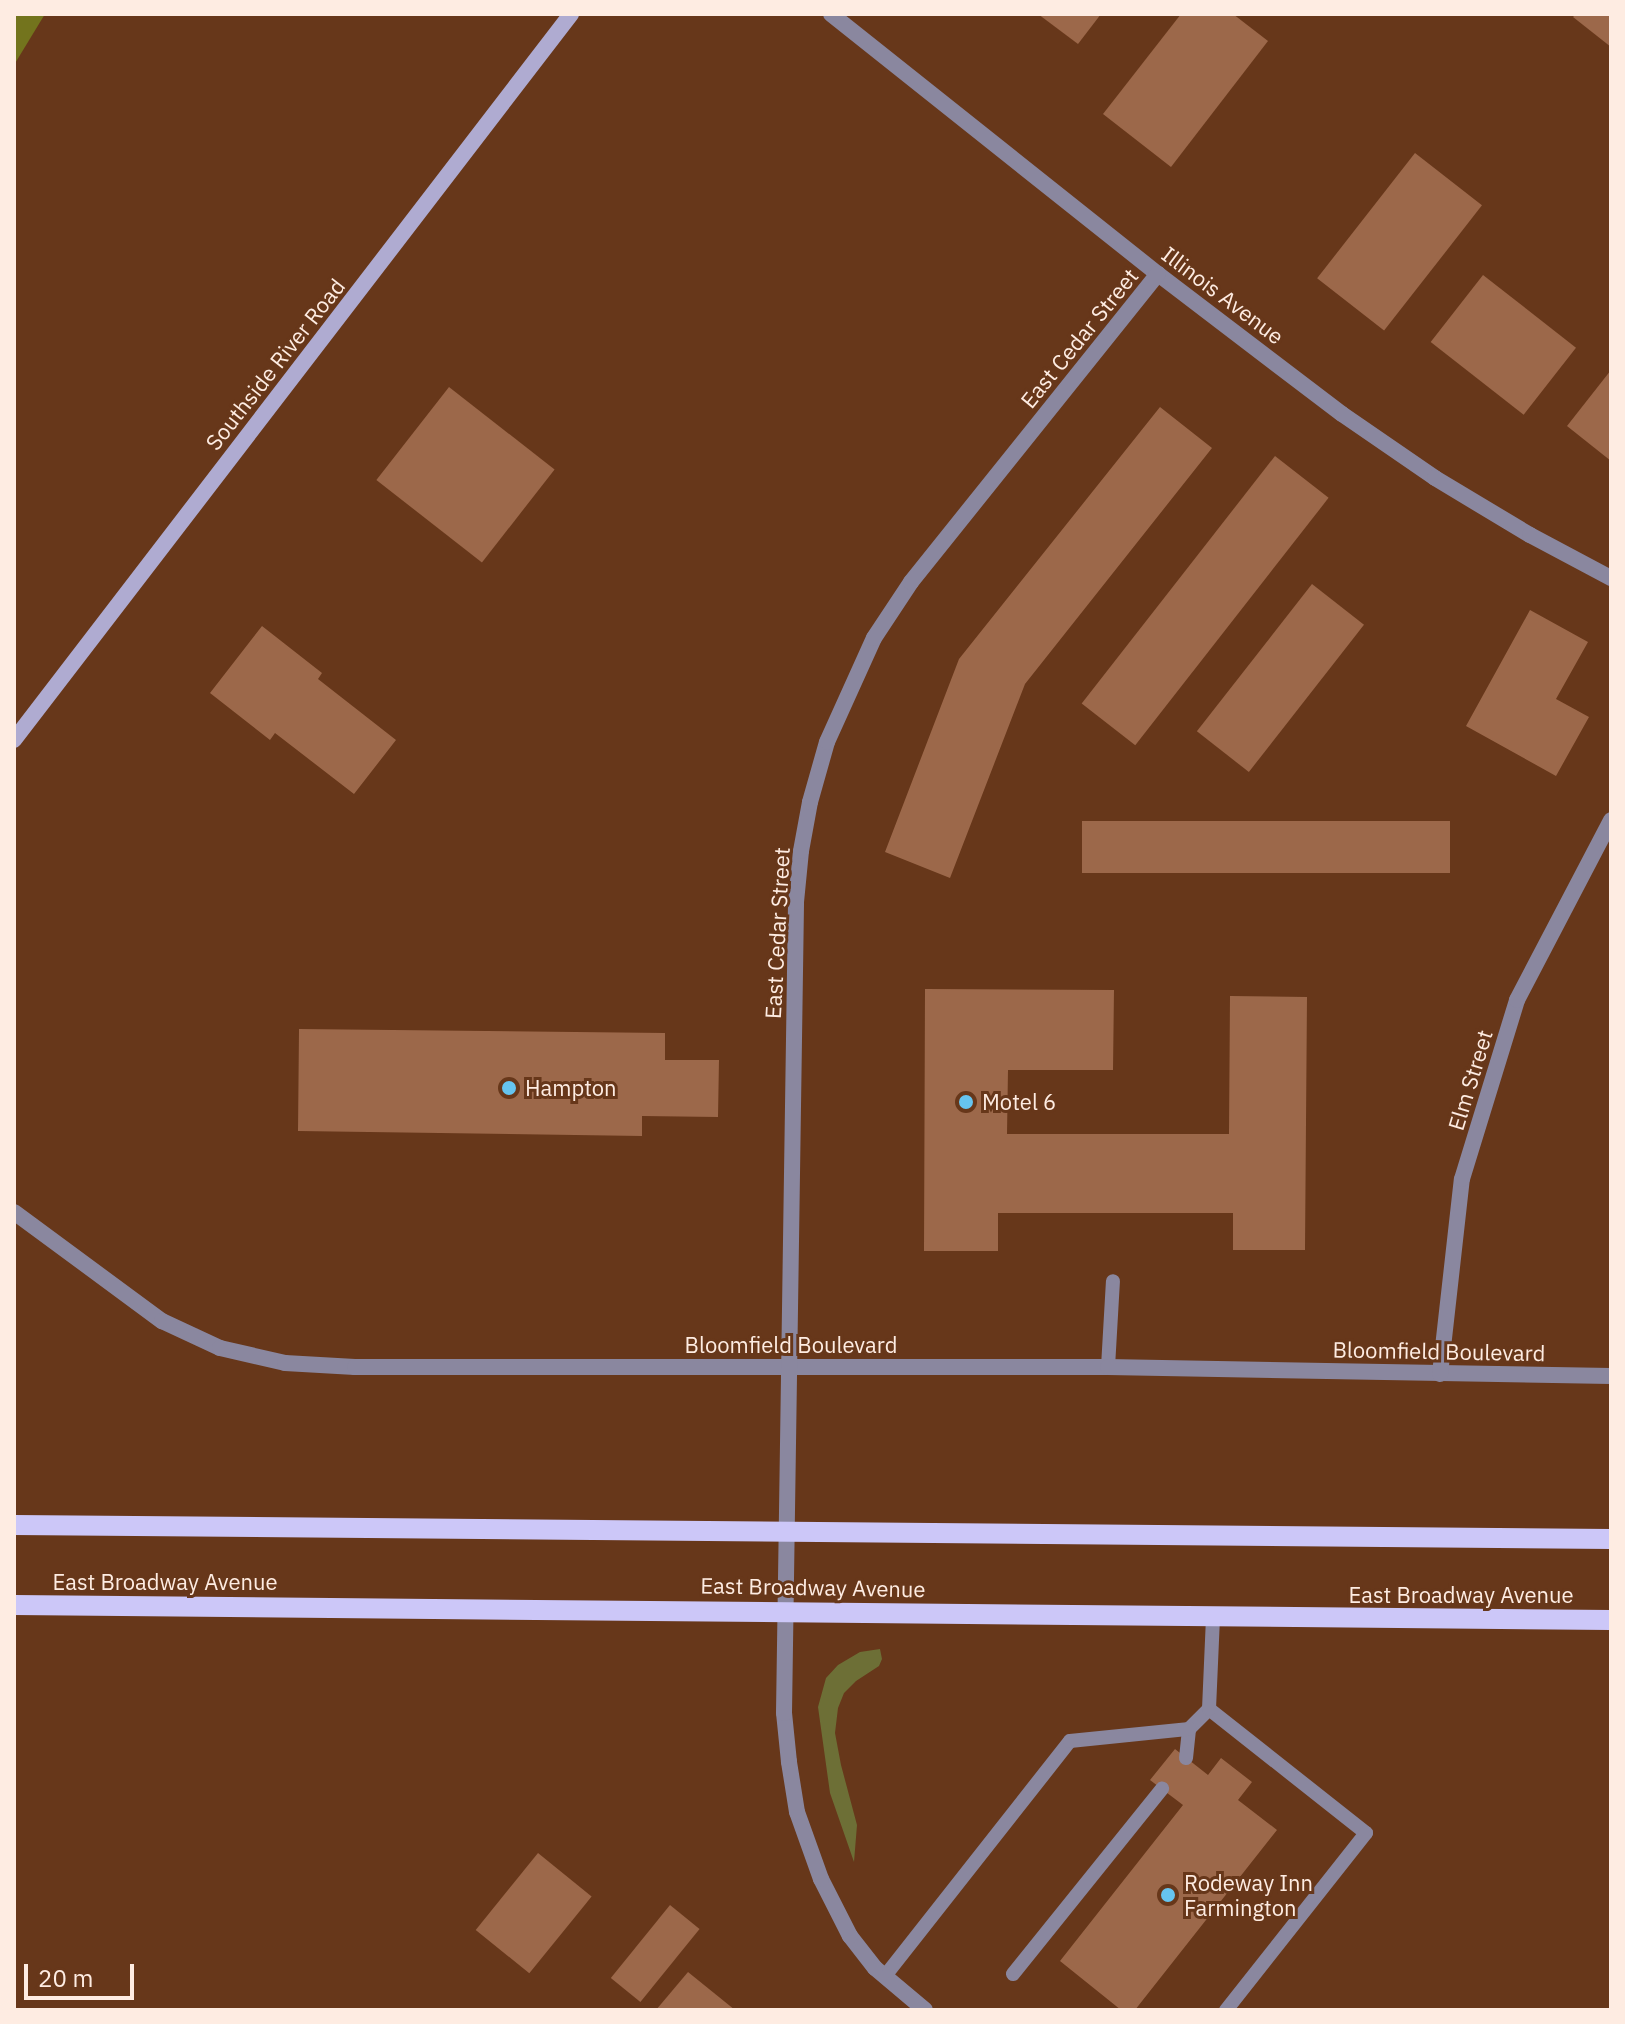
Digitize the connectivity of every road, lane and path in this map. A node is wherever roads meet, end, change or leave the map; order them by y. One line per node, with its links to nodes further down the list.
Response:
1 (571, 14): 5 (main road, Southside River Road)
2 (831, 14): 3 (street, Illinois Avenue)
3 (1158, 274): 4 (street, Illinois Avenue); 10 (street, East Cedar Street)
4 (1611, 578)
5 (14, 740)
6 (1611, 820): 11 (street, Elm Street)
7 (14, 1212): 10 (street, Bloomfield Boulevard)
8 (1113, 1281): 9 (lane)
9 (1108, 1367): 10 (street, Bloomfield Boulevard); 11 (street, Bloomfield Boulevard)
10 (790, 1368): 14 (street, East Cedar Street)
11 (1440, 1374): 12 (street, Bloomfield Boulevard)
12 (1611, 1376)
13 (14, 1525): 14 (main road)
14 (787, 1534): 15 (main road); 17 (street, East Cedar Street)
15 (1611, 1539)
16 (14, 1605): 17 (main road, East Broadway Avenue)
17 (786, 1610): 18 (main road, East Broadway Avenue); 25 (street, East Cedar Street)
18 (1213, 1616): 19 (main road, East Broadway Avenue); 20 (lane)
19 (1611, 1620)
20 (1209, 1709): 21 (lane); 27 (lane)
21 (1189, 1729): 22 (lane); 25 (lane)
22 (1186, 1758)
23 (1162, 1789): 24 (lane)
24 (1013, 1974)
25 (885, 1976): 26 (street, East Cedar Street)
26 (925, 2010)
27 (1226, 2010)

